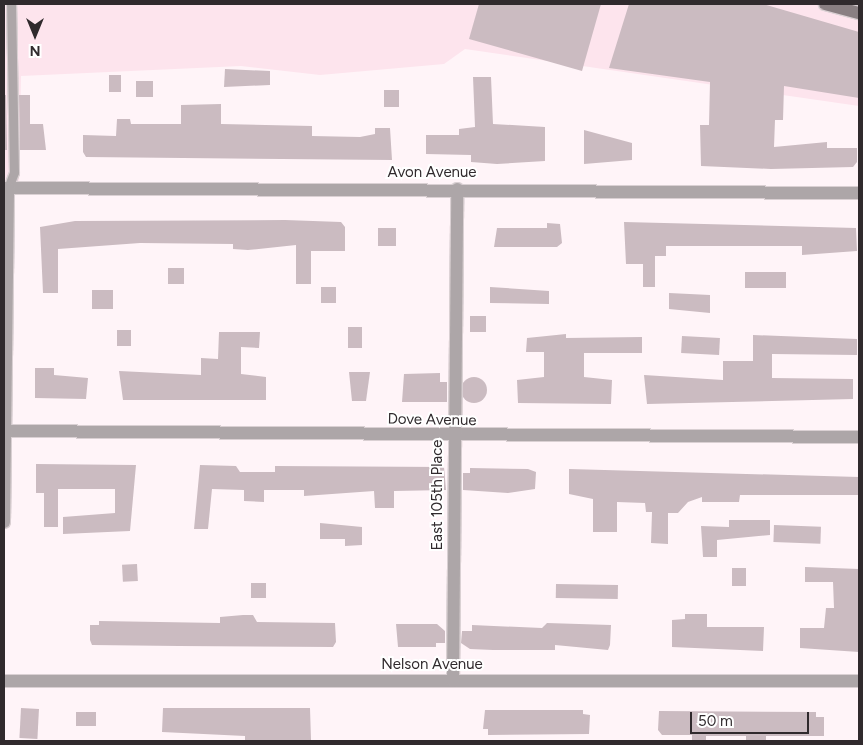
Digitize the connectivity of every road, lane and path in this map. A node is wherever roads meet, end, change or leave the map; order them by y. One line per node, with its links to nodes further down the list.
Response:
1 (11, 4): 4 (lane)
2 (825, 4): 3 (street)
3 (859, 13)
4 (8, 63): 5 (lane)
5 (6, 188): 6 (street, Avon Avenue); 8 (street)
6 (457, 189): 7 (street, Avon Avenue); 9 (street, East 105th Place)
7 (859, 194)
8 (5, 430): 9 (street, Dove Avenue); 11 (street)
9 (455, 437): 10 (street, Dove Avenue); 13 (street, East 105th Place)
10 (859, 437)
11 (4, 522)
12 (4, 681): 13 (street, Nelson Avenue)
13 (453, 681): 14 (street, Nelson Avenue)
14 (859, 681)

